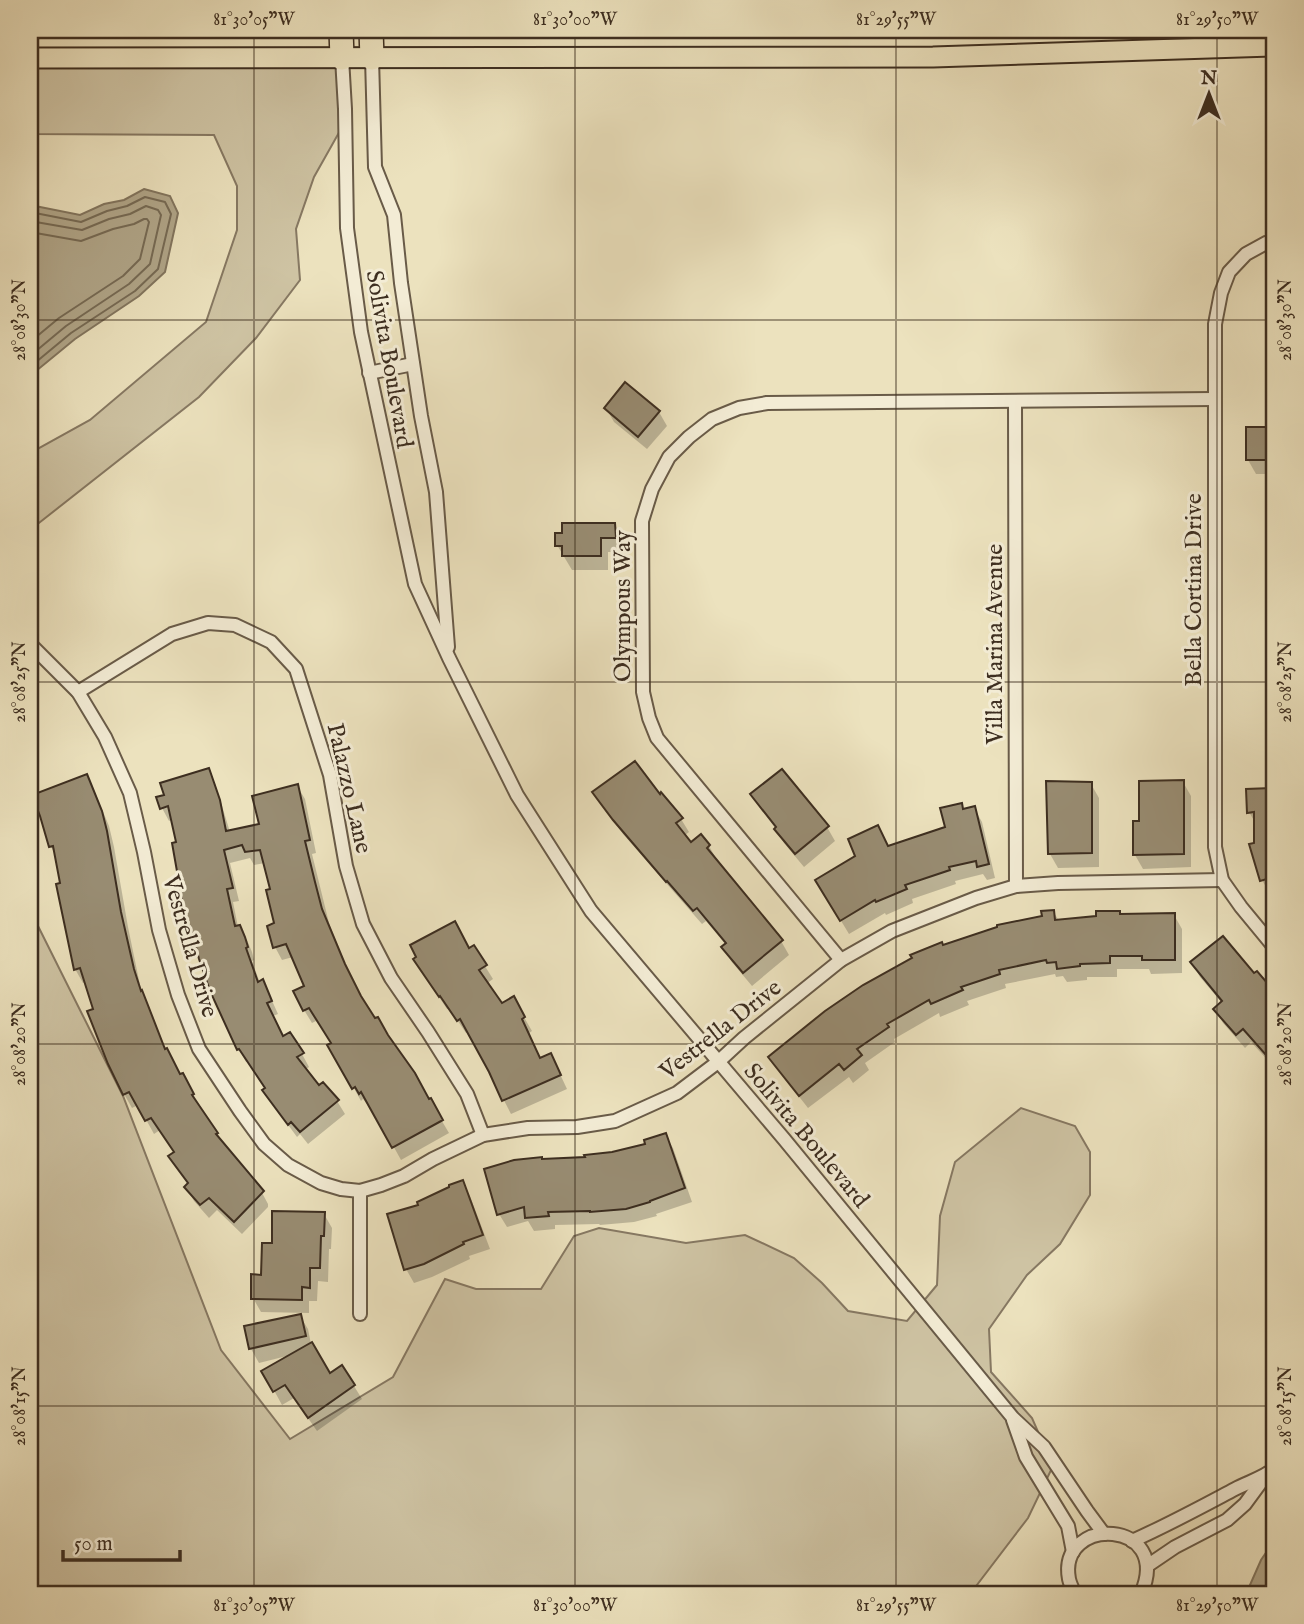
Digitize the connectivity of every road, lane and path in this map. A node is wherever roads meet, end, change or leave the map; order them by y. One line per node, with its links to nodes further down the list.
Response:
1 (341, 30): 5 (highway)
2 (371, 30): 6 (highway)
3 (1274, 46): 6 (main road)
4 (30, 58): 5 (main road)
5 (342, 58): 6 (main road); 9 (street, Solivita Boulevard)
6 (372, 58): 8 (street, Solivita Boulevard)
7 (1274, 242): 10 (street, Bella Cortina Drive)
8 (413, 364): 9 (street); 13 (street, Solivita Boulevard)
9 (369, 373): 13 (street, Solivita Boulevard)
10 (1214, 399): 11 (street, Olympous Way); 15 (street, Bella Cortina Drive)
11 (1015, 401): 16 (street, Villa Marina Avenue); 18 (street, Olympous Way)
12 (30, 644): 14 (street, Vestrella Drive)
13 (449, 658): 19 (street, Solivita Boulevard)
14 (78, 692): 20 (street, Palazzo Lane); 21 (street, Vestrella Drive)
15 (1222, 880): 16 (street, Vestrella Drive); 17 (street, Bella Cortina Drive)
16 (1016, 886): 18 (street, Vestrella Drive)
17 (1274, 947)
18 (841, 960): 19 (street, Vestrella Drive)
19 (718, 1062): 20 (street, Vestrella Drive); 23 (street, Solivita Boulevard)
20 (483, 1135): 21 (street, Vestrella Drive)
21 (360, 1191): 22 (street)
22 (360, 1314)
23 (1013, 1418): 25 (street, Solivita Boulevard); 27 (street, Solivita Boulevard)
24 (1271, 1471): 26 (street); 28 (street)
25 (1104, 1534): 26 (street); 27 (street)
26 (1132, 1541): 28 (street)
27 (1073, 1552): 29 (street, Solivita Boulevard)
28 (1147, 1566): 30 (street)
29 (1075, 1594)
30 (1141, 1594)

